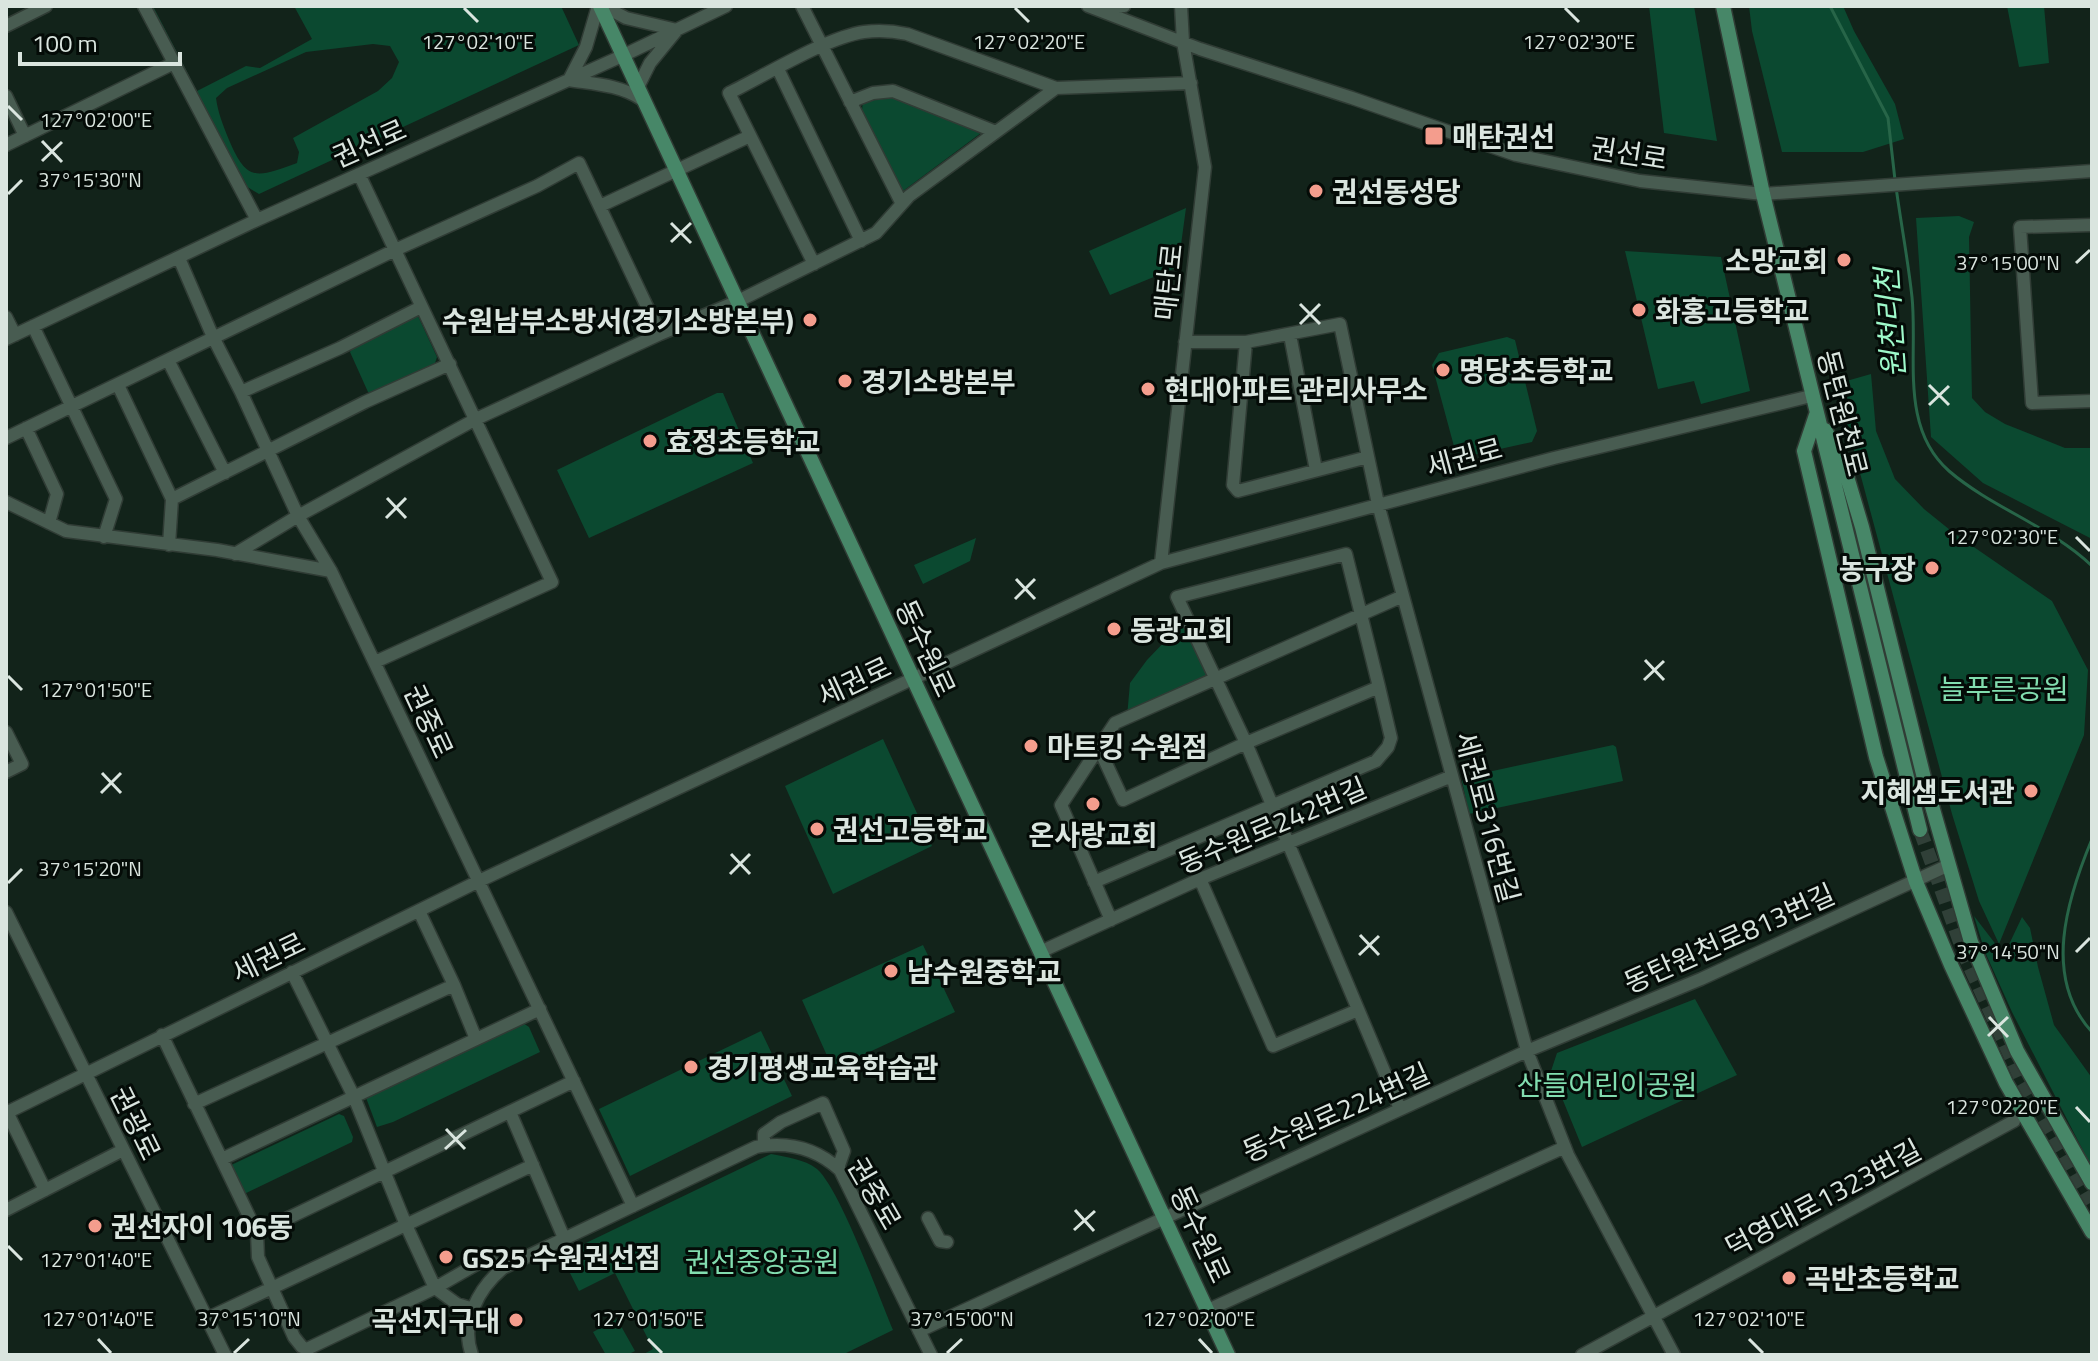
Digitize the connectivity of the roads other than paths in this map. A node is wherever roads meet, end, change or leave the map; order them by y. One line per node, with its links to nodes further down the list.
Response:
1 (46, 6): 10 (street)
2 (144, 6): 15 (street)
3 (600, 6): 11 (street); 14 (main road, 동수원로); 17 (street)
4 (726, 6): 11 (street, 권선로)
5 (802, 6): 13 (street)
6 (1124, 6): 9 (street)
7 (1181, 6): 12 (street, 매탄로)
8 (1723, 6): 30 (main road, 동탄원천로)
9 (1092, 7): 12 (street, 권선로)
10 (6, 26)
11 (677, 30): 14 (street, 권선로); 20 (street)
12 (1183, 42): 18 (street, 매탄로); 30 (street, 권선로)
13 (822, 47): 16 (street); 19 (street); 22 (street)
14 (622, 56): 17 (street, 권선로); 20 (main road, 동수원로)
15 (174, 63): 24 (street); 33 (street)
16 (778, 69): 25 (street); 35 (street)
17 (569, 80): 20 (street); 29 (street, 권선로)
18 (1191, 83): 19 (street); 47 (street, 매탄로)
19 (1056, 88): 23 (street)
20 (639, 94): 28 (main road, 동수원로)
21 (6, 96): 24 (street)
22 (850, 102): 23 (street); 31 (street)
23 (996, 132): 31 (street)
24 (25, 136): 26 (street)
25 (750, 136): 28 (street); 38 (street)
26 (6, 145)
27 (2092, 171): 30 (street, 권선로)
28 (675, 172): 32 (street); 39 (main road, 동수원로)
29 (359, 174): 33 (street, 권선로); 36 (street)
30 (1763, 194): 53 (main road, 동탄원천로)
31 (902, 204): 35 (street)
32 (600, 206): 36 (street); 43 (street)
33 (257, 220): 37 (street, 권선로)
34 (2092, 225): 54 (street)
35 (861, 241): 38 (street)
36 (395, 250): 40 (street); 46 (street)
37 (179, 258): 42 (street, 권선로); 46 (street, 권중로)
38 (814, 264): 39 (street)
39 (736, 302): 43 (street); 77 (main road, 동수원로)
40 (421, 307): 50 (street); 52 (street)
41 (6, 317): 45 (street)
42 (33, 326): 45 (street, 권선로); 55 (street)
43 (660, 334): 57 (street)
44 (1290, 335): 48 (street); 61 (street, 세권로316번길); 62 (street)
45 (10, 337)
46 (213, 337): 49 (street); 52 (street, 권중로)
47 (1185, 342): 48 (street); 72 (street, 매탄로)
48 (1246, 342): 62 (street)
49 (168, 360): 51 (street); 63 (street)
50 (450, 364): 57 (street); 60 (street)
51 (118, 385): 55 (street); 64 (street)
52 (241, 392): 60 (street, 권중로)
53 (1811, 396): 56 (main road, 동탄원천로); 66 (street, 세권로)
54 (2092, 401)
55 (72, 406): 58 (street); 69 (street)
56 (1816, 415): 86 (main road, 동탄원천로); 88 (main road); 92 (main road)
57 (476, 419): 67 (street); 76 (street)
58 (26, 428): 59 (street); 68 (street)
59 (6, 438)
60 (268, 449): 63 (street); 67 (street, 권중로)
61 (1368, 457): 62 (street); 66 (street, 세권로316번길)
62 (1316, 470)
63 (225, 473): 64 (street)
64 (172, 499): 70 (street)
65 (6, 502): 68 (street)
66 (1378, 504): 72 (street, 세권로); 74 (street, 세권로316번길)
67 (298, 516): 71 (street); 73 (street, 권중로)
68 (49, 523): 69 (street)
69 (104, 537): 70 (street)
70 (169, 545): 71 (street)
71 (235, 554): 73 (street)
72 (1161, 563): 77 (street, 세권로)
73 (331, 571): 76 (street, 권중로)
74 (1403, 596): 75 (street); 84 (street, 세권로316번길)
75 (1361, 615): 78 (street); 78 (street); 79 (street)
76 (375, 662): 90 (street, 권중로)
77 (912, 680): 90 (street, 세권로); 96 (main road, 동수원로)
78 (1217, 680): 81 (street); 82 (street)
79 (1379, 687): 81 (street); 85 (street)
80 (6, 732): 83 (street)
81 (1246, 743): 82 (street); 85 (street)
82 (1098, 746): 91 (street)
83 (6, 772)
84 (1452, 776): 87 (street, 동수원로242번길); 104 (street, 세권로316번길)
85 (1272, 805): 87 (street); 91 (street)
86 (1920, 830)
87 (1289, 843): 89 (street, 동수원로242번길); 100 (street)
88 (1949, 865): 92 (street, 동탄원천로813번길); 121 (main road)
89 (1200, 879): 95 (street, 동수원로242번길); 100 (street)
90 (479, 881): 93 (street, 세권로); 99 (street, 권중로)
91 (1094, 882): 95 (street)
92 (1916, 882): 104 (street, 동탄원천로813번길); 128 (main road)
93 (419, 911): 97 (street, 세권로); 98 (street)
94 (6, 912): 105 (street, 권광로)
95 (1111, 920): 96 (street, 동수원로242번길)
96 (1040, 952): 125 (main road, 동수원로)
97 (292, 972): 101 (street, 세권로); 103 (street)
98 (454, 985): 102 (street); 103 (street)
99 (540, 1009): 102 (street); 106 (street, 권중로)
100 (1358, 1010): 110 (street)
101 (162, 1035): 105 (street, 세권로); 109 (street)
102 (476, 1039): 108 (street)
103 (327, 1043): 108 (street); 109 (street)
104 (1527, 1051): 110 (street, 동수원로224번길); 115 (street)
105 (85, 1073): 111 (street, 세권로); 116 (street, 권광로)
106 (574, 1081): 112 (street); 123 (street, 권중로)
107 (6, 1097): 111 (street)
108 (354, 1097): 117 (street); 120 (street)
109 (194, 1104): 117 (street)
110 (1400, 1109): 125 (street, 동수원로224번길)
111 (8, 1111): 122 (street)
112 (510, 1112): 118 (street); 120 (street)
113 (2014, 1121): 137 (street, 덕영대로1323번길)
114 (764, 1145): 119 (street, 권중로); 119 (street); 123 (street, 권중로)
115 (1565, 1147): 136 (street, 동수원로); 137 (street)
116 (123, 1150): 122 (street); 138 (street, 권광로)
117 (222, 1159): 129 (street)
118 (533, 1165): 127 (street); 130 (street)
119 (838, 1168): 139 (street, 권중로)
120 (383, 1171): 127 (street); 129 (street)
121 (2092, 1183)
122 (45, 1190): 124 (street)
123 (633, 1206): 130 (street, 권중로)
124 (6, 1210)
125 (1164, 1216): 136 (main road, 동수원로); 139 (street, 동수원로224번길)
126 (928, 1218): 131 (street)
127 (406, 1225): 133 (street); 134 (street)
128 (2092, 1232)
129 (257, 1233): 133 (street)
130 (564, 1238): 132 (street, 권중로)
131 (947, 1242)
132 (503, 1268): 134 (street, 권중로); 135 (street, 권중로)
133 (273, 1288): 134 (street, 권중로); 138 (street)
134 (435, 1288): 135 (street)
135 (473, 1309): 141 (street)
136 (1208, 1310): 143 (main road, 동수원로)
137 (1653, 1317): 144 (street, 덕영대로1323번길); 145 (street)
138 (208, 1318): 140 (street, 권광로)
139 (919, 1331): 142 (street, 권중로)
140 (225, 1355)
141 (472, 1355)
142 (931, 1355)
143 (1228, 1355)
144 (1582, 1355)
145 (1674, 1355)

